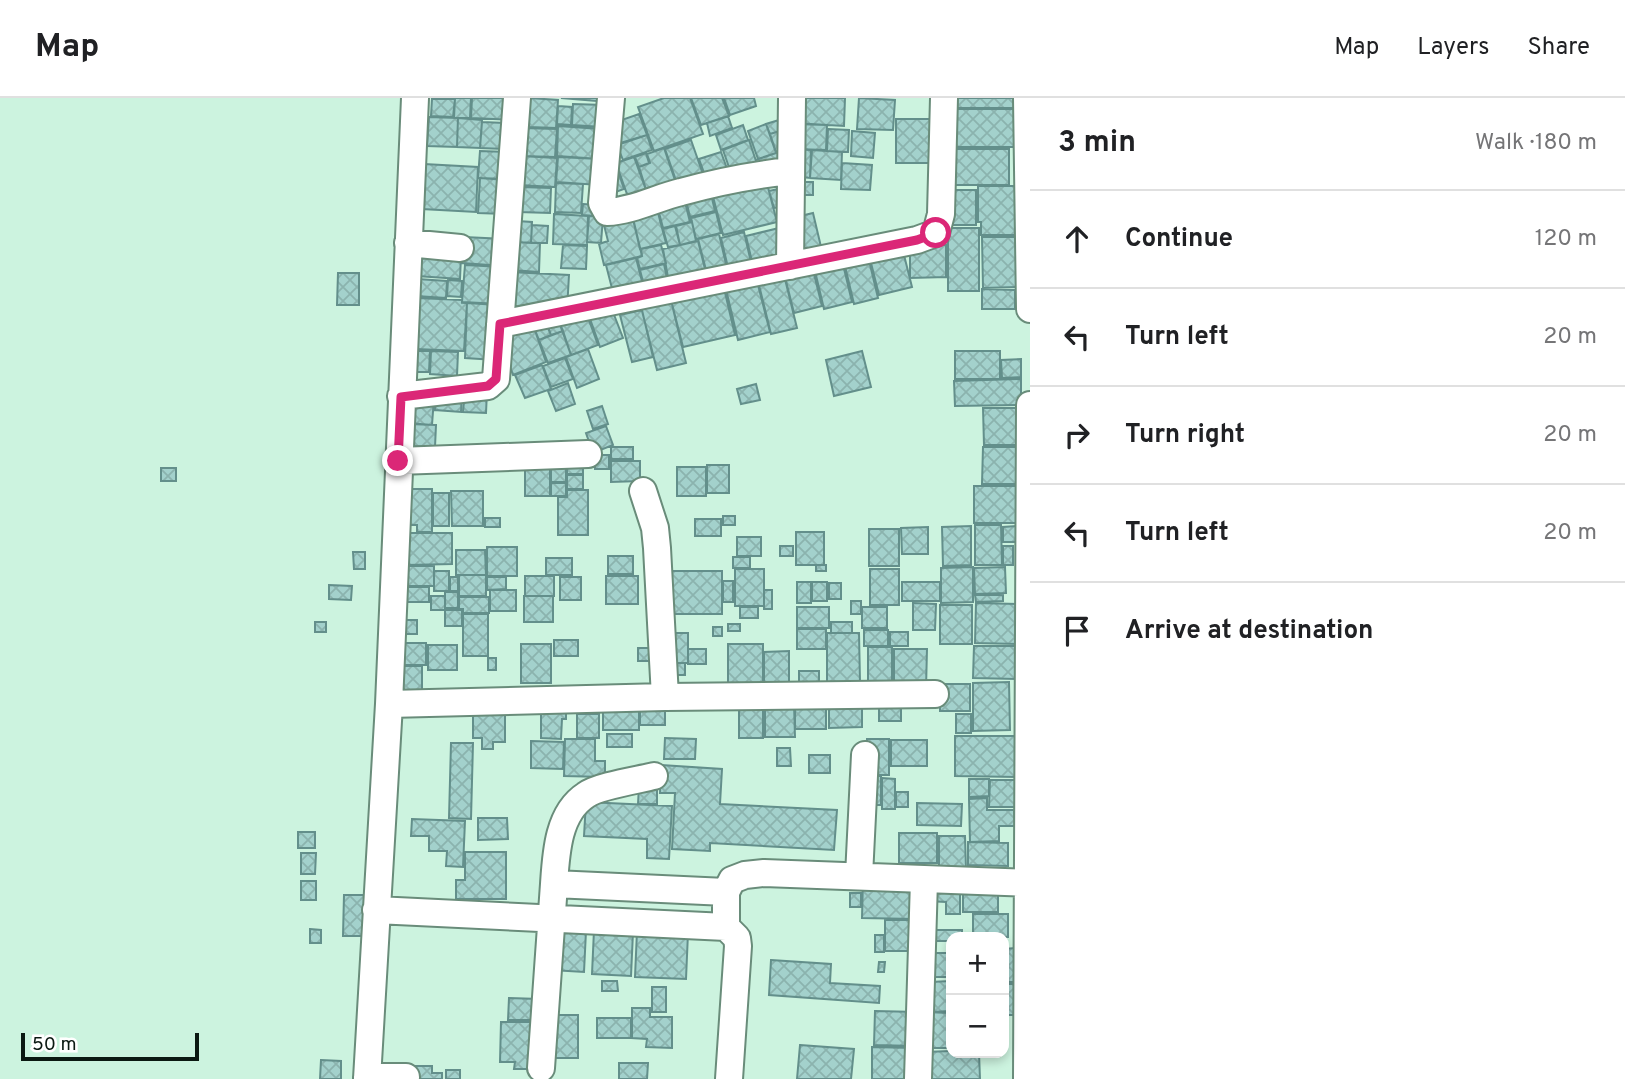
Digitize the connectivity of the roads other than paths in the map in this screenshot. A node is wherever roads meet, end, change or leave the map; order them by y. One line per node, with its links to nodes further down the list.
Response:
1 (415, 98): 9 (street)
2 (517, 98): 14 (street)
3 (611, 98): 8 (street)
4 (792, 98): 8 (street)
5 (944, 98): 12 (street)
6 (1027, 98): 7 (street)
7 (1029, 167): 11 (street)
8 (790, 171): 12 (street)
9 (408, 243): 10 (street); 15 (street)
10 (460, 248)
11 (1030, 252): 13 (street)
12 (790, 266): 14 (street)
13 (1030, 309)
14 (500, 324): 15 (street)
15 (401, 397): 19 (street)
16 (1030, 405): 17 (street)
17 (1030, 431): 21 (street)
18 (588, 454): 19 (street)
19 (398, 461): 26 (street)
20 (643, 491): 25 (street)
21 (1030, 518): 22 (street)
22 (1029, 607): 24 (street)
23 (935, 694): 25 (street)
24 (1029, 695): 29 (street)
25 (665, 697): 26 (street)
26 (389, 704): 35 (street)
27 (865, 755): 30 (street)
28 (654, 776): 33 (street)
29 (1029, 790): 32 (street)
30 (859, 876): 31 (street); 34 (street)
31 (924, 880): 32 (street); 44 (street)
32 (1029, 883): 38 (street)
33 (554, 884): 34 (street); 36 (street)
34 (726, 892): 37 (street)
35 (376, 911): 36 (street); 42 (street)
36 (551, 918): 37 (street); 40 (street)
37 (726, 927): 43 (street)
38 (1028, 973): 39 (street)
39 (1028, 1067)
40 (541, 1068)
41 (405, 1077): 42 (street)
42 (367, 1078)
43 (729, 1079)
44 (918, 1079)

